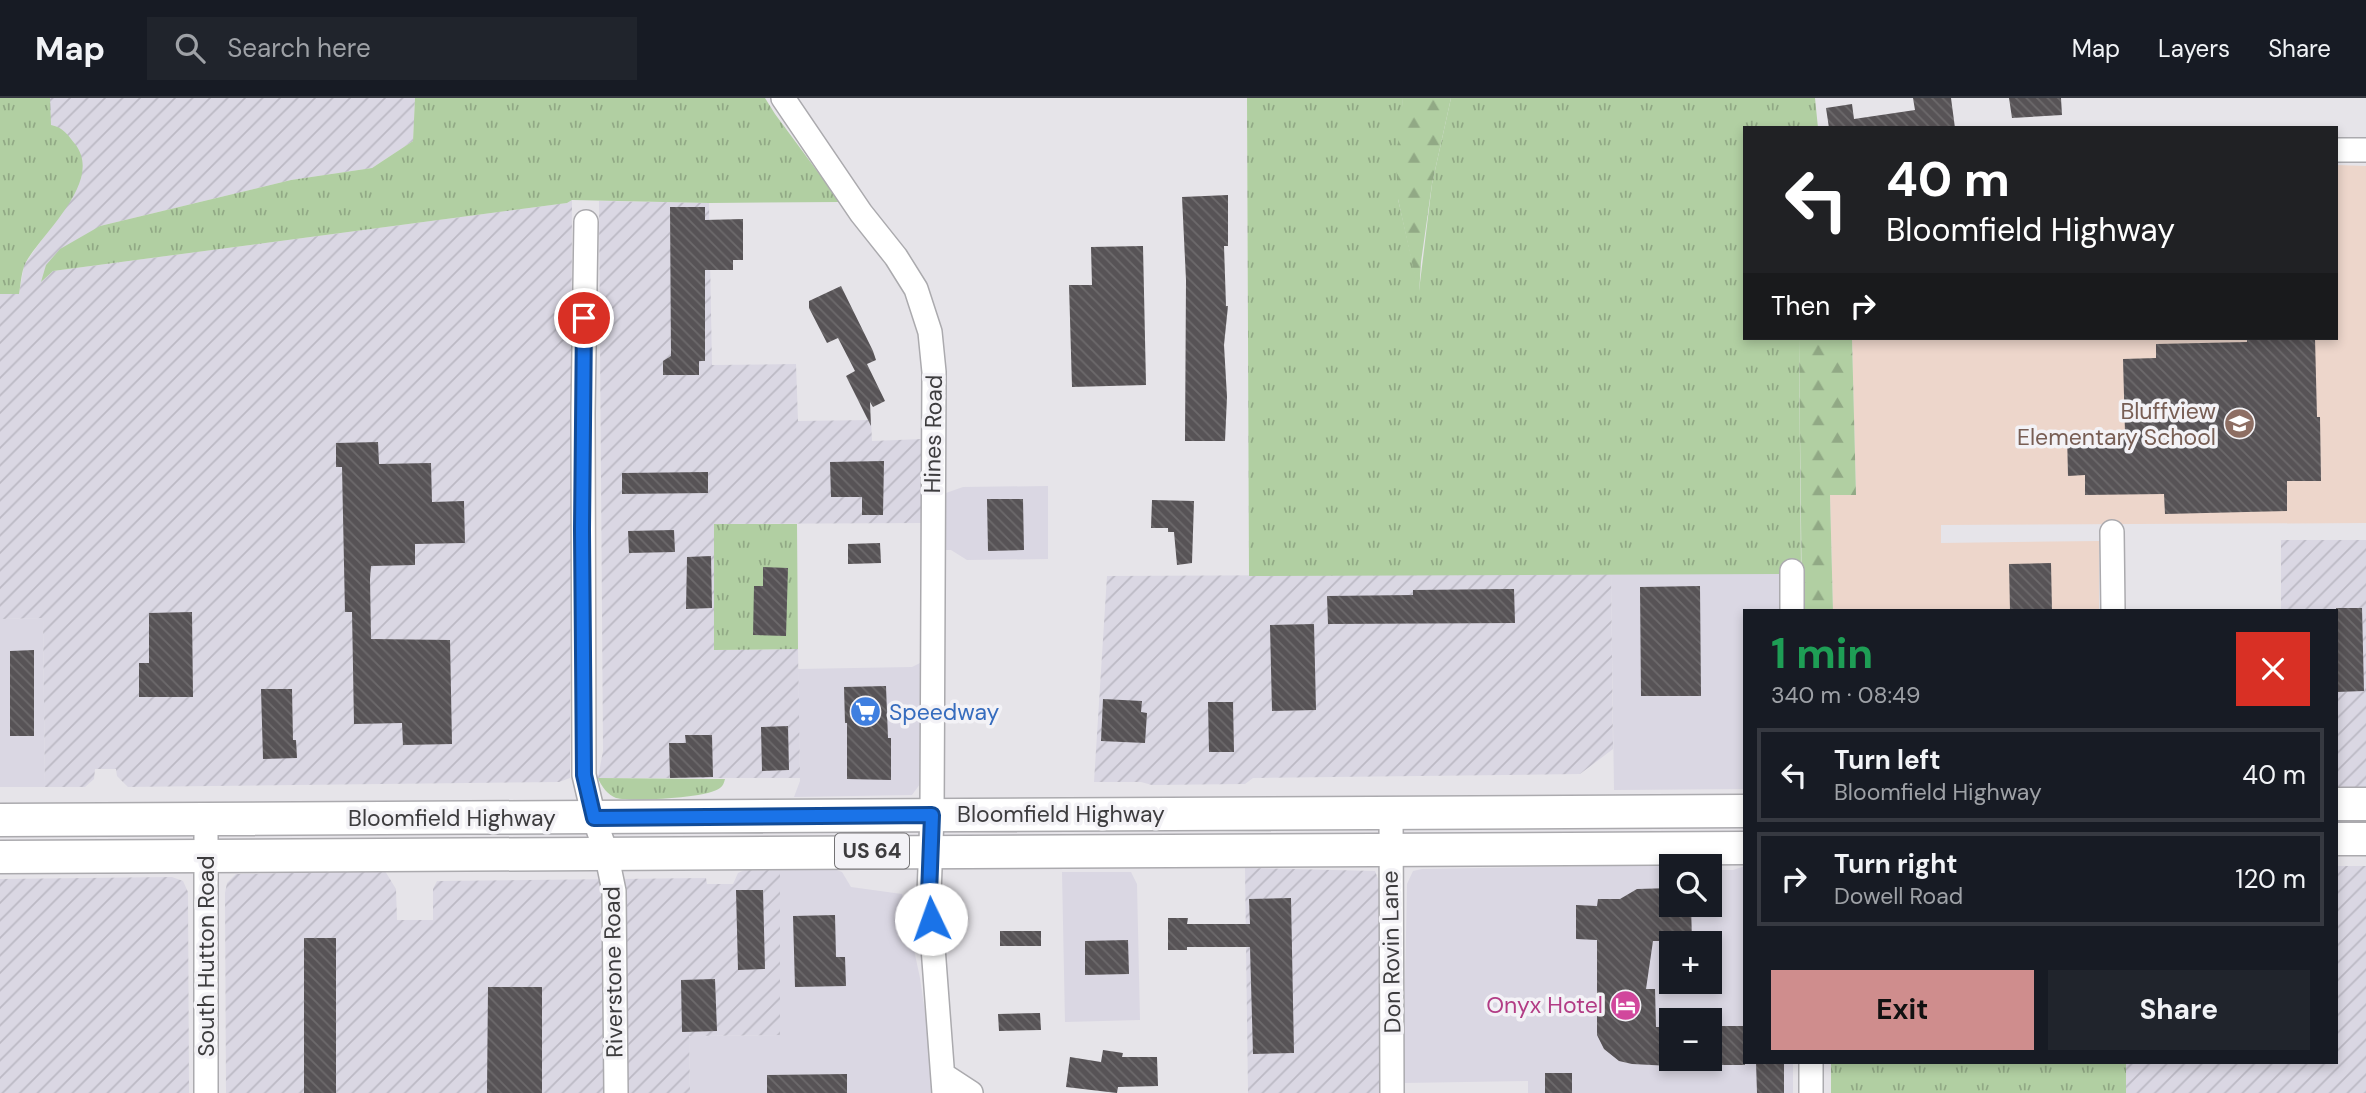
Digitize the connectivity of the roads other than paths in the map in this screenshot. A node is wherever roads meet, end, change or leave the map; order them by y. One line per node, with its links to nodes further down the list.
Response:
1 (783, 98): 13 (street, Hines Road)
2 (2338, 150): 3 (street)
3 (2366, 150)
4 (586, 222): 14 (street, Riverstone Road)
5 (2112, 533): 8 (street)
6 (1792, 570): 7 (street)
7 (1792, 609)
8 (2113, 609)
9 (2338, 804): 10 (highway)
10 (2366, 804)
11 (1391, 811): 12 (highway, Bloomfield Highway / US 64); 13 (highway, Bloomfield Highway / US 64); 20 (street, Don Rovin Lane)
12 (1743, 811)
13 (932, 815): 14 (highway, Bloomfield Highway / US 64); 21 (street)
14 (594, 818): 16 (highway, Bloomfield Highway / US 64); 22 (street, Riverstone Road)
15 (0, 820): 16 (highway, Bloomfield Highway / US 64)
16 (206, 820): 23 (street, South Hutton Road)
17 (2338, 839): 18 (highway)
18 (2366, 839)
19 (1743, 848): 20 (highway, Bloomfield Highway / US 64)
20 (1390, 849): 21 (highway, Bloomfield Highway / US 64); 30 (street, Don Rovin Lane)
21 (930, 850): 22 (highway, Bloomfield Highway / US 64); 26 (street)
22 (606, 852): 23 (highway, Bloomfield Highway / US 64); 28 (street, Riverstone Road)
23 (206, 856): 24 (highway, Bloomfield Highway / US 64); 27 (street, South Hutton Road)
24 (0, 857)
25 (1811, 1064): 31 (street)
26 (944, 1085): 29 (street)
27 (206, 1093)
28 (615, 1093)
29 (971, 1093)
30 (1392, 1093)
31 (1811, 1093)

